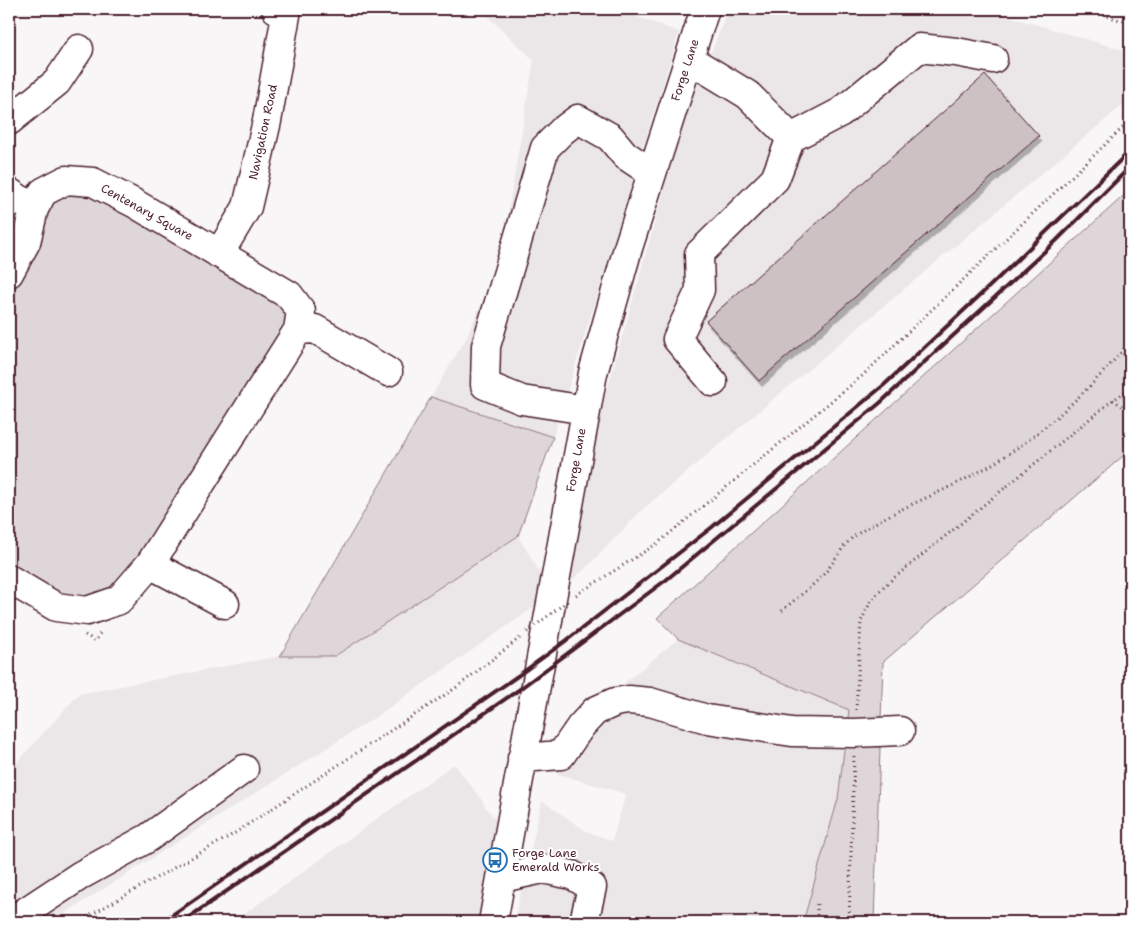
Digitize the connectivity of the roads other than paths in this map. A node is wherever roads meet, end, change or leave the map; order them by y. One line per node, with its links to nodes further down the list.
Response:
1 (276, 9): 11 (street, Navigation Road)
2 (705, 9): 4 (street, Forge Lane)
3 (79, 49): 6 (street)
4 (689, 59): 7 (street); 8 (street, Forge Lane)
5 (993, 59): 7 (street)
6 (9, 121)
7 (792, 138): 15 (street)
8 (652, 173): 16 (street, Forge Lane); 16 (street)
9 (9, 192): 10 (street)
10 (34, 208): 11 (street, Centenary Square); 12 (street, Centenary Square)
11 (219, 254): 13 (street, Centenary Square)
12 (9, 273)
13 (298, 330): 14 (street); 17 (street)
14 (388, 372)
15 (713, 382)
16 (586, 410): 21 (street, Forge Lane)
17 (150, 564): 18 (street); 19 (street)
18 (9, 579)
19 (226, 604)
20 (900, 730): 21 (street)
21 (522, 758): 23 (street, Forge Lane)
22 (244, 769): 24 (street)
23 (501, 878): 25 (street, Forge Lane); 26 (street)
24 (10, 922)
25 (493, 922)
26 (584, 922)

